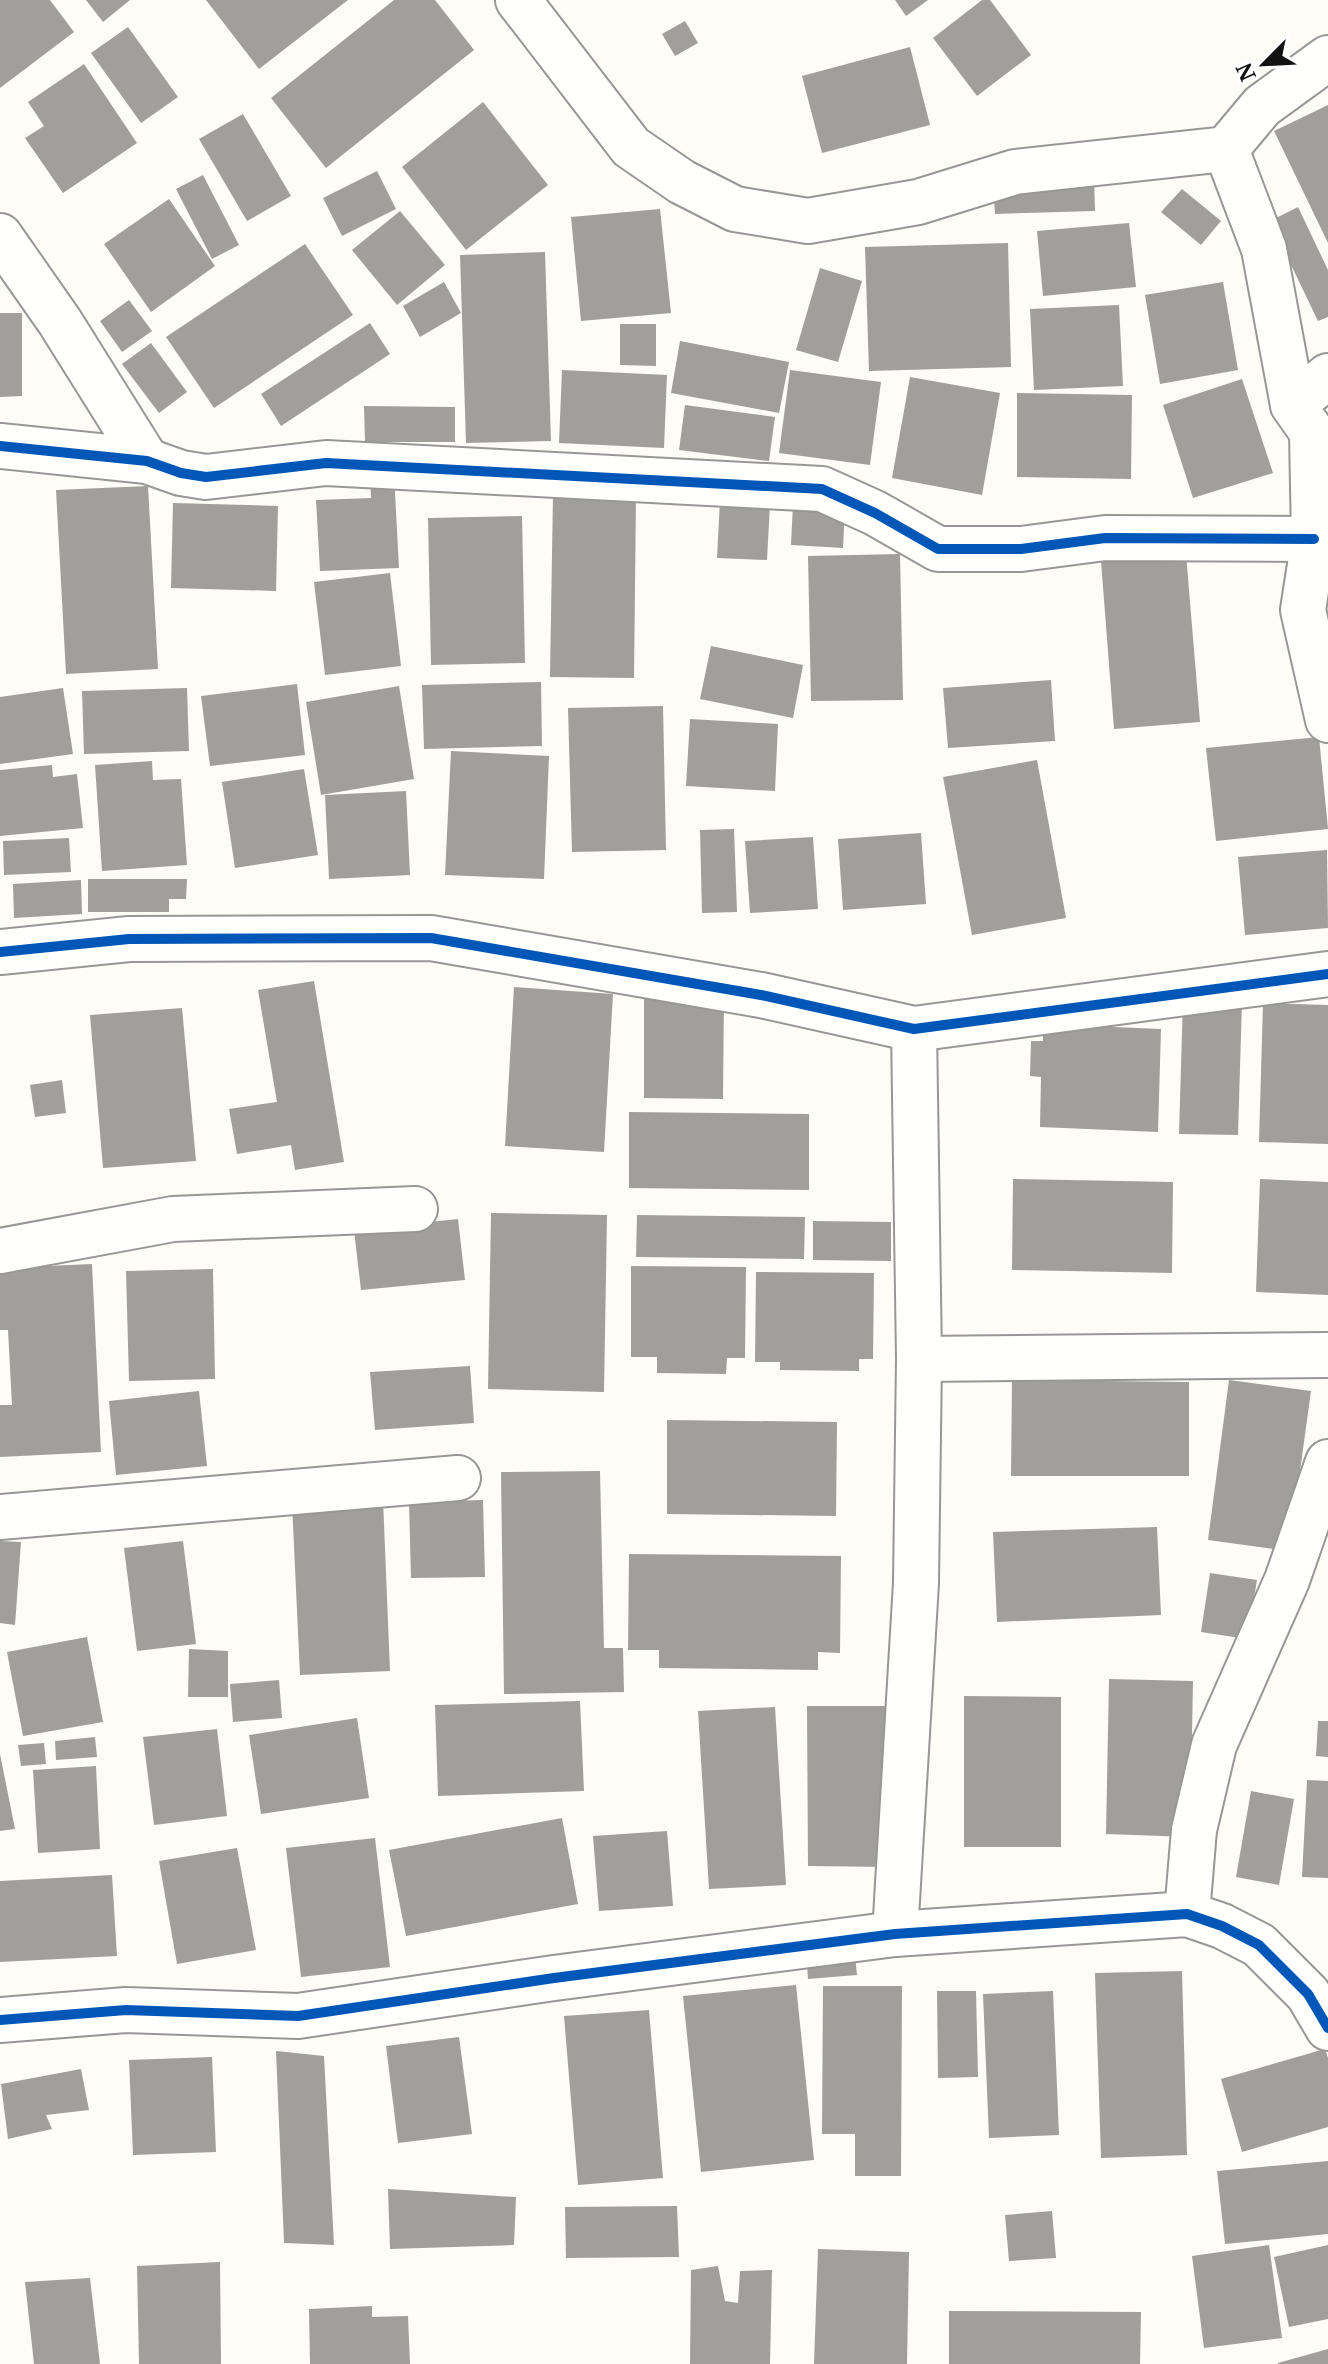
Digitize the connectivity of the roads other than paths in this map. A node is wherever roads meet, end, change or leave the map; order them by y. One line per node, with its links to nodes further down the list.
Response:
1 (518, 0): 3 (street)
2 (1328, 58): 3 (street)
3 (1226, 149): 6 (street)
4 (0, 236): 8 (street)
5 (1328, 376): 6 (street)
6 (1293, 405): 9 (street)
7 (0, 446): 8 (street)
8 (147, 461): 9 (street)
9 (1314, 539): 10 (street)
10 (1316, 609): 11 (street)
11 (1328, 720)
12 (0, 952): 14 (street)
13 (1328, 974): 14 (street)
14 (914, 1029): 18 (street)
15 (415, 1209): 16 (street)
16 (0, 1251)
17 (1328, 1355): 18 (street)
18 (919, 1359): 23 (street)
19 (1328, 1462): 22 (street)
20 (458, 1478): 21 (street)
21 (0, 1517)
22 (1187, 1914): 23 (street); 25 (street)
23 (895, 1934): 24 (street)
24 (0, 2020)
25 (1328, 2028)

